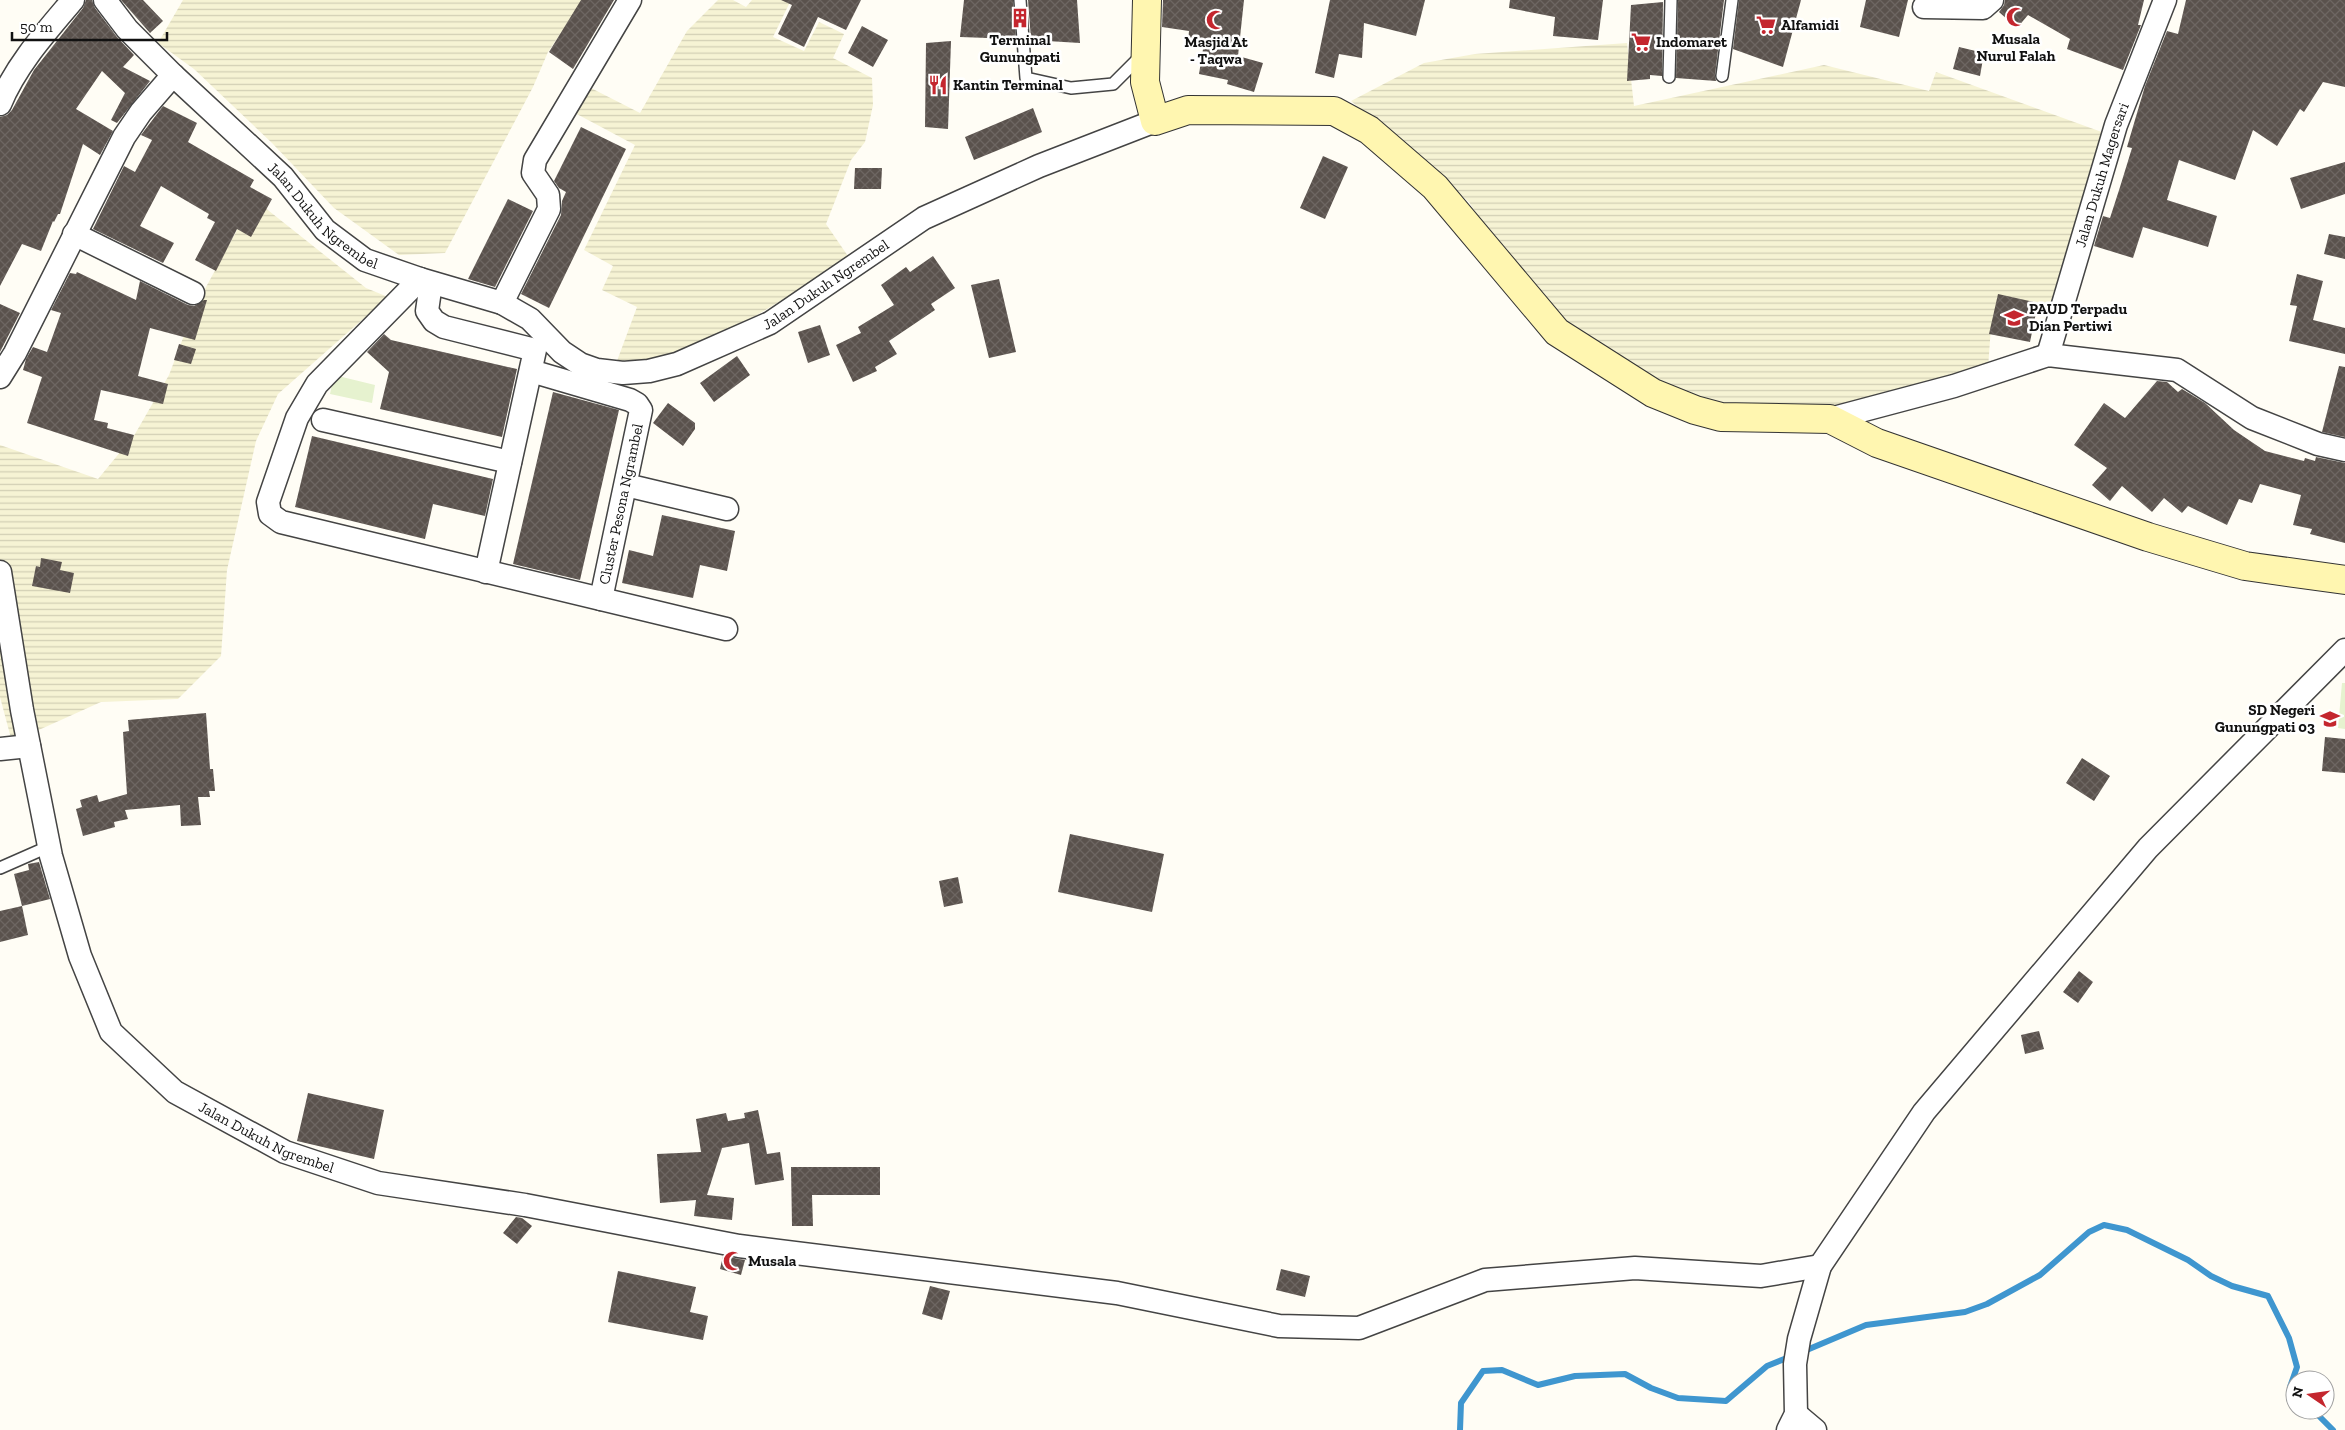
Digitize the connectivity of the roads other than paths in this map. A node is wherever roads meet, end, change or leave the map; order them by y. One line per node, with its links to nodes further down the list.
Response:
1 (73, 0): 15 (street)
2 (105, 0): 12 (street, Jalan Dukuh Ngrembel)
3 (630, 0): 20 (street)
4 (1020, 0): 11 (lane)
5 (1147, 0): 11 (street)
6 (1671, 0): 14 (lane)
7 (1732, 0): 13 (lane)
8 (1992, 0): 10 (street)
9 (2165, 0): 21 (street, Jalan Dukuh Magersari)
10 (1924, 7)
11 (1144, 53): 16 (street)
12 (173, 76): 17 (street); 18 (street, Jalan Dukuh Ngrembel)
13 (1722, 76)
14 (1669, 77)
15 (0, 104)
16 (1155, 121): 20 (street, Jalan Dukuh Ngrembel); 24 (street)
17 (74, 234): 19 (street); 22 (street)
18 (426, 281): 20 (street, Jalan Dukuh Ngrembel); 23 (street); 31 (street, Cluster Pesona Ngrambel)
19 (193, 293)
20 (502, 303)
21 (2048, 355): 24 (street); 26 (street)
22 (2, 370)
23 (531, 371): 27 (street); 28 (street, Cluster Pesona Ngrambel)
24 (1830, 418): 32 (street)
25 (323, 420): 27 (street)
26 (2345, 450)
27 (510, 462): 31 (street)
28 (626, 485): 29 (street); 33 (street, Cluster Pesona Ngrambel)
29 (727, 509)
30 (0, 572): 36 (street, Jalan Dukuh Ngrembel)
31 (486, 572): 33 (street, Cluster Pesona Ngrambel)
32 (2345, 580)
33 (601, 599): 34 (street)
34 (726, 629)
35 (2345, 650): 40 (street)
36 (30, 746): 37 (street); 38 (street, Jalan Dukuh Ngrembel)
37 (0, 749)
38 (50, 846): 39 (lane); 40 (street, Jalan Dukuh Ngrembel)
39 (0, 868)
40 (1820, 1266): 41 (street)
41 (1792, 1422): 42 (street)
42 (1815, 1430)

